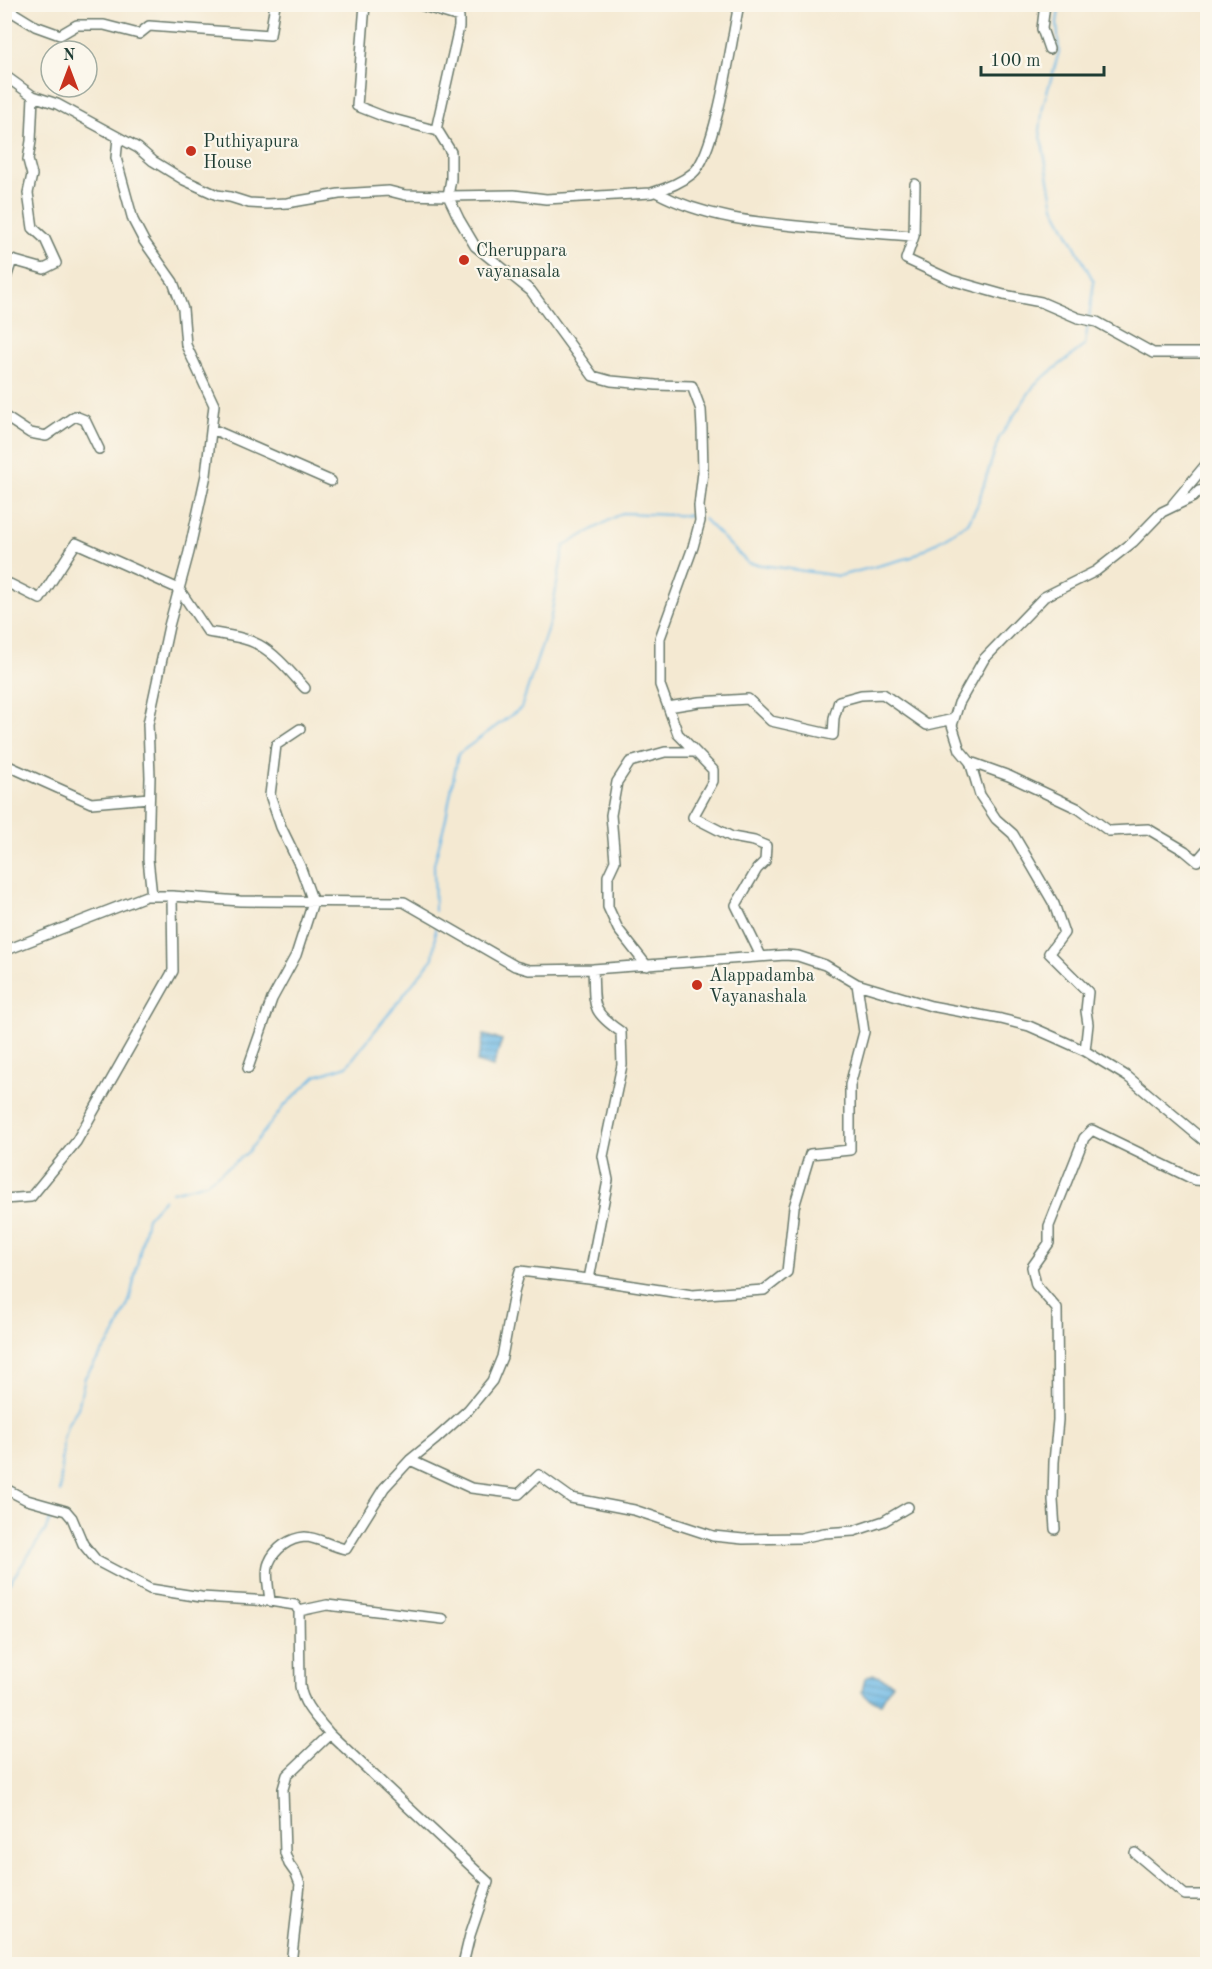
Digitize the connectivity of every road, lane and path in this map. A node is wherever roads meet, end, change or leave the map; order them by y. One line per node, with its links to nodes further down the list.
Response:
1 (275, 4): 6 (street)
2 (365, 4): 10 (street)
3 (417, 4): 10 (street)
4 (739, 4): 13 (street)
5 (1045, 4): 7 (street)
6 (4, 7)
7 (1049, 49)
8 (4, 75): 9 (street)
9 (33, 96): 11 (street); 16 (street)
10 (436, 130): 14 (street)
11 (118, 138): 14 (street); 19 (street)
12 (915, 184): 15 (street)
13 (656, 192): 14 (street); 15 (street)
14 (448, 196): 28 (street)
15 (914, 236): 17 (street)
16 (4, 284)
17 (1208, 353)
18 (4, 416): 20 (street)
19 (212, 429): 22 (street); 26 (street)
20 (99, 448)
21 (1208, 462): 24 (street)
22 (331, 481)
23 (1208, 489): 24 (street)
24 (1170, 508): 29 (street)
25 (4, 585): 26 (street)
26 (179, 589): 27 (street); 34 (street)
27 (305, 688)
28 (668, 707): 29 (street); 31 (street)
29 (954, 718): 32 (street)
30 (300, 729): 38 (street)
31 (694, 752): 40 (street); 41 (street)
32 (970, 762): 35 (street); 44 (street)
33 (4, 764): 34 (street)
34 (149, 798): 36 (street)
35 (1208, 848)
36 (152, 896): 37 (street); 39 (street)
37 (172, 896): 38 (street); 48 (street)
38 (313, 903): 42 (street); 45 (street)
39 (4, 951)
40 (761, 957): 41 (street); 43 (street)
41 (647, 966): 42 (street)
42 (593, 969): 49 (street)
43 (857, 984): 44 (street); 49 (street)
44 (1085, 1051): 46 (street)
45 (248, 1068)
46 (1208, 1144)
47 (1208, 1181): 53 (street)
48 (4, 1198)
49 (589, 1279): 50 (street)
50 (410, 1460): 52 (street); 54 (street)
51 (4, 1488): 54 (street)
52 (908, 1507)
53 (1055, 1529)
54 (270, 1600): 55 (street)
55 (299, 1611): 56 (street); 57 (street)
56 (443, 1619)
57 (330, 1734): 60 (street); 61 (street)
58 (1135, 1853): 59 (street)
59 (1208, 1895)
60 (291, 1965)
61 (463, 1965)

